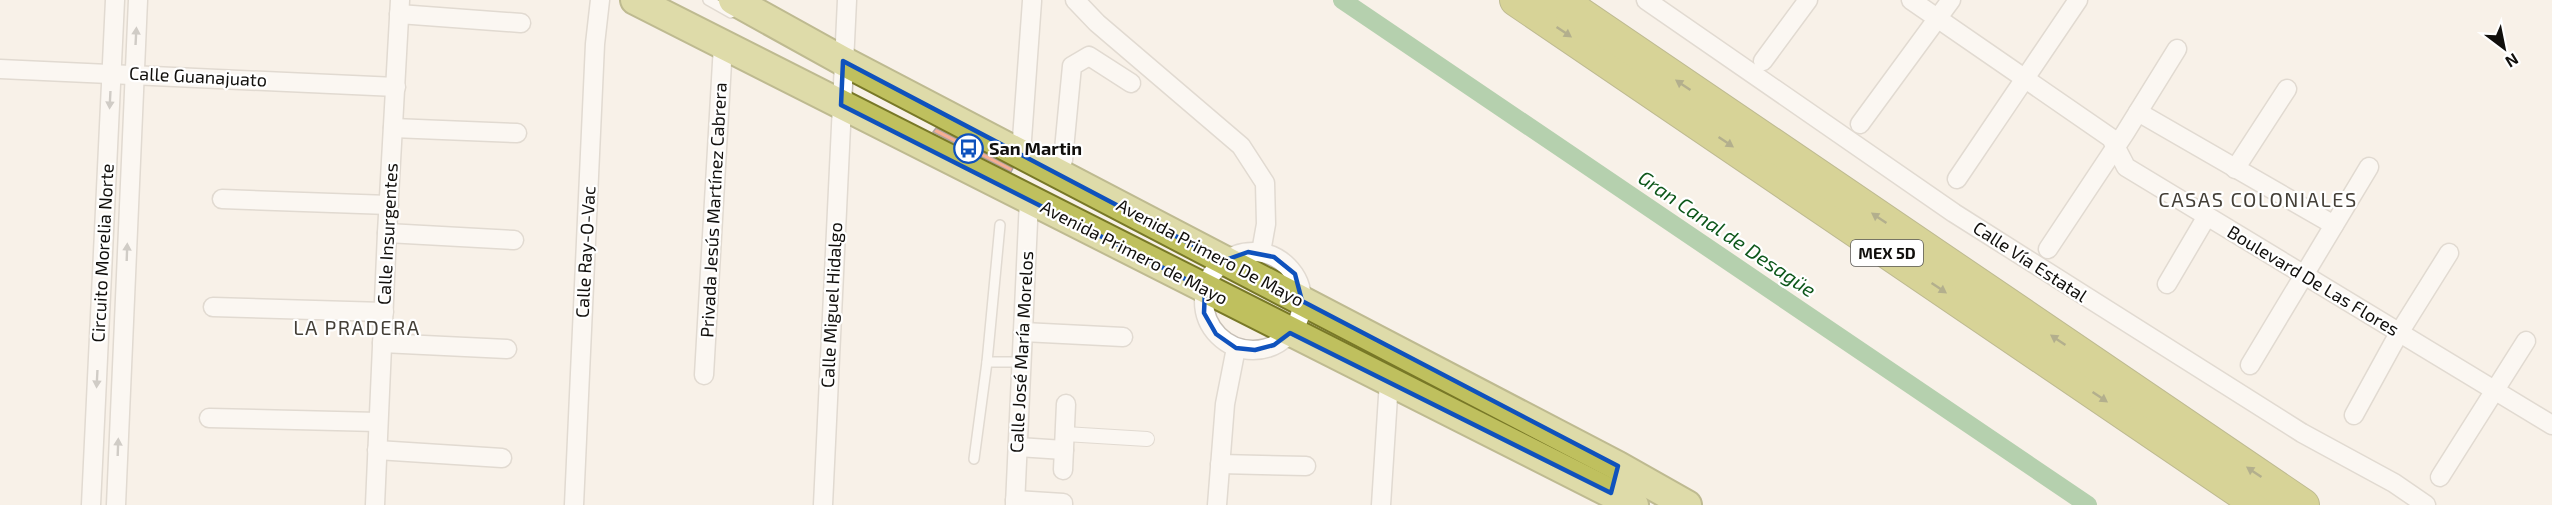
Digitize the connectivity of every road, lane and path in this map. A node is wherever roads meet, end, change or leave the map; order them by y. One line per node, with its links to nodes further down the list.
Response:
1 (115, 0): 26 (street, Circuito Morelia Norte)
2 (138, 0): 27 (street, Circuito Morelia Norte, one-way to 2)
3 (600, 0): 94 (street, Calle Ray-O-Vac)
4 (635, 0): 20 (highway, Avenida Primero de Mayo)
5 (708, 0): 17 (lane)
6 (847, 0): 24 (street, Calle Miguel Hidalgo)
7 (1075, 0): 52 (street, Avenida Primero De Mayo)
8 (1516, 0): 100 (highway, MEX 5D, one-way to 100)
9 (1560, 0): 101 (highway, MEX 5D, one-way to 9)
10 (1646, 0): 102 (street, Calle Vía Estatal)
11 (1808, 0): 23 (street)
12 (1911, 0): 18 (street, Boulevard De Las Flores)
13 (1950, 0): 18 (street)
14 (2078, 0): 28 (street)
15 (1032, 1): 38 (street)
16 (399, 7): 19 (street); 30 (street, Calle Insurgentes)
17 (736, 8): 24 (highway, Avenida Primero De Mayo)
18 (1938, 19): 28 (street, Boulevard De Las Flores); 34 (street)
19 (521, 23)
20 (723, 45): 32 (highway, Avenida Primero de Mayo); 70 (street, Privada Jesús Martínez Cabrera)
21 (2177, 50): 33 (street)
22 (780, 61): 32 (lane)
23 (1763, 61)
24 (836, 65): 32 (street, Calle Miguel Hidalgo); 38 (highway, Avenida Primero De Mayo); 54 (lane)
25 (0, 69): 26 (street, Calle Guanajuato)
26 (112, 72): 27 (street, Calle Guanajuato); 91 (street, Circuito Morelia Norte, one-way to 91)
27 (134, 74): 30 (street, Calle Guanajuato); 92 (street, Circuito Morelia Norte, one-way to 27)
28 (2025, 79): 37 (street, Boulevard De Las Flores); 42 (street)
29 (1131, 83): 41 (street)
30 (396, 87): 35 (street, Calle Insurgentes)
31 (2287, 89): 40 (street)
32 (841, 100): 44 (highway, Avenida Primero de Mayo); 54 (lane); 95 (street, Calle Miguel Hidalgo)
33 (2138, 112): 37 (street); 40 (street)
34 (1860, 124)
35 (393, 128): 36 (street); 45 (street, Calle Insurgentes)
36 (517, 133)
37 (2116, 147): 46 (street, Boulevard De Las Flores); 51 (street)
38 (1021, 153): 41 (highway, Avenida Primero De Mayo)
39 (2369, 167): 48 (street)
40 (2235, 169): 48 (street)
41 (1057, 172): 54 (highway, Avenida Primero De Mayo)
42 (1957, 179)
43 (222, 199): 45 (street)
44 (1029, 200): 54 (highway, Avenida Primero de Mayo); 60 (street, Calle José María Morelos)
45 (389, 205): 49 (street, Calle Insurgentes)
46 (2207, 216): 55 (street, Boulevard De Las Flores); 56 (street)
47 (1000, 225): 68 (lane)
48 (2334, 225): 55 (street)
49 (387, 233): 50 (street); 58 (street, Calle Insurgentes)
50 (514, 240)
51 (2048, 249)
52 (1261, 252): 54 (street); 59 (street)
53 (2449, 253): 61 (street)
54 (1213, 275): 59 (highway, Avenida Primero De Mayo); 65 (street)
55 (2304, 275): 61 (street, Boulevard De Las Flores); 69 (street)
56 (2167, 284)
57 (213, 307): 58 (street)
58 (384, 312): 64 (street, Calle Insurgentes)
59 (1297, 317): 65 (street); 71 (highway, Avenida Primero de Mayo); 72 (lane); 89 (highway, Avenida Primero De Mayo)
60 (1023, 332): 62 (street); 67 (street, Calle José María Morelos)
61 (2399, 333): 73 (street, Boulevard De Las Flores); 75 (street)
62 (1123, 337)
63 (2526, 341): 73 (street)
64 (382, 343): 66 (street); 77 (street, Calle Insurgentes)
65 (1236, 348): 85 (street)
66 (507, 349)
67 (1022, 362): 68 (lane); 81 (street, Calle José María Morelos)
68 (987, 363): 84 (lane)
69 (2250, 365)
70 (704, 375)
71 (1389, 381): 89 (highway, Avenida Primero de Mayo); 98 (street)
72 (1436, 383)
73 (2495, 391): 78 (street, Boulevard De Las Flores); 88 (street)
74 (1066, 404): 80 (street)
75 (2354, 415)
76 (209, 418): 77 (street)
77 (378, 422): 82 (street, Calle Insurgentes)
78 (2552, 425)
79 (1147, 439): 80 (street)
80 (1065, 442): 81 (street); 87 (street)
81 (1018, 447): 90 (street, Calle José María Morelos)
82 (377, 450): 83 (street); 93 (street, Calle Insurgentes)
83 (502, 458)
84 (974, 459)
85 (1220, 464): 86 (street); 97 (street)
86 (1306, 466)
87 (1063, 470)
88 (2440, 477)
89 (1629, 493): 99 (highway, Avenida Primero De Mayo)
90 (1015, 503): 96 (street)
91 (92, 505)
92 (116, 505)
93 (375, 505)
94 (574, 505)
95 (823, 505)
96 (1063, 505)
97 (1217, 505)
98 (1381, 505)
99 (1687, 505)
100 (2259, 505)
101 (2303, 505)
102 (2426, 505)

